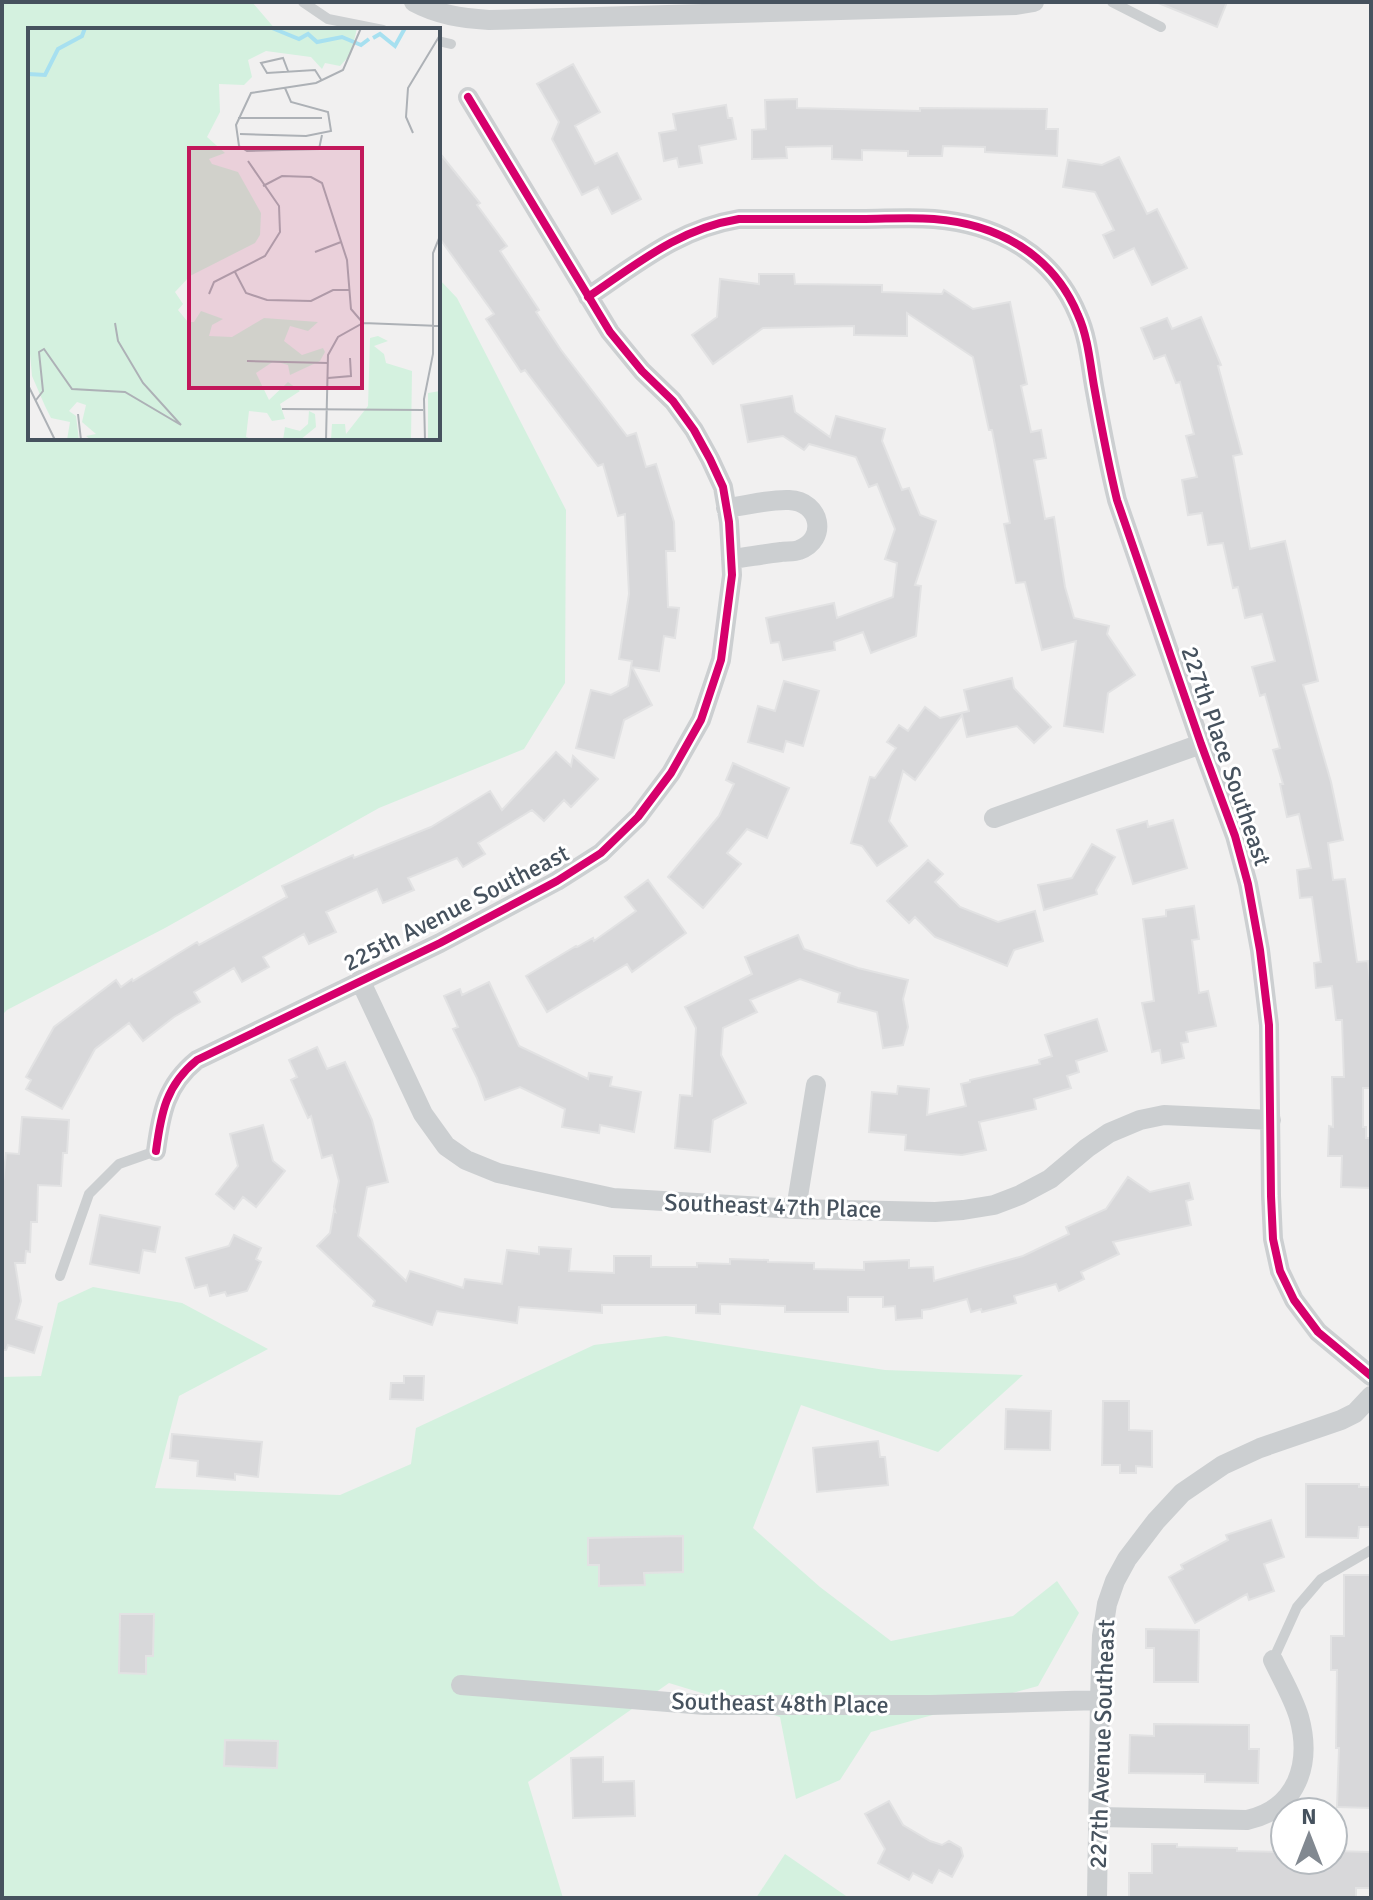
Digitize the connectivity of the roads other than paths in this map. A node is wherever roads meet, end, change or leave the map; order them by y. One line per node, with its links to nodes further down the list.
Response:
1 (303, 2): 6 (lane)
2 (1034, 2): 4 (street)
3 (1112, 2): 5 (lane)
4 (422, 6)
5 (1161, 27)
6 (373, 28)
7 (440, 41): 8 (lane)
8 (451, 44)
9 (468, 97): 10 (street, 225th Avenue Southeast)
10 (588, 297): 11 (street, 225th Avenue Southeast); 13 (street, 227th Place Southeast)
11 (726, 508): 12 (street, 225th Avenue Southeast); 12 (street)
12 (731, 559): 15 (street, 225th Avenue Southeast)
13 (1201, 744): 14 (street); 17 (street, 227th Place Southeast)
14 (994, 818)
15 (360, 980): 18 (street, 225th Avenue Southeast); 19 (street, Southeast 47th Place)
16 (816, 1085): 19 (street)
17 (1271, 1120): 19 (street, Southeast 47th Place); 21 (street, 227th Place Southeast)
18 (156, 1151): 20 (lane)
19 (796, 1209)
20 (60, 1276)
21 (1371, 1376)
22 (1371, 1396): 26 (street, 227th Avenue Southeast)
23 (1371, 1550): 24 (lane)
24 (1273, 1660): 27 (street)
25 (461, 1685): 26 (street, Southeast 48th Place)
26 (1100, 1700): 27 (street, 227th Avenue Southeast)
27 (1098, 1817): 28 (street, 227th Avenue Southeast)
28 (1097, 1898)

